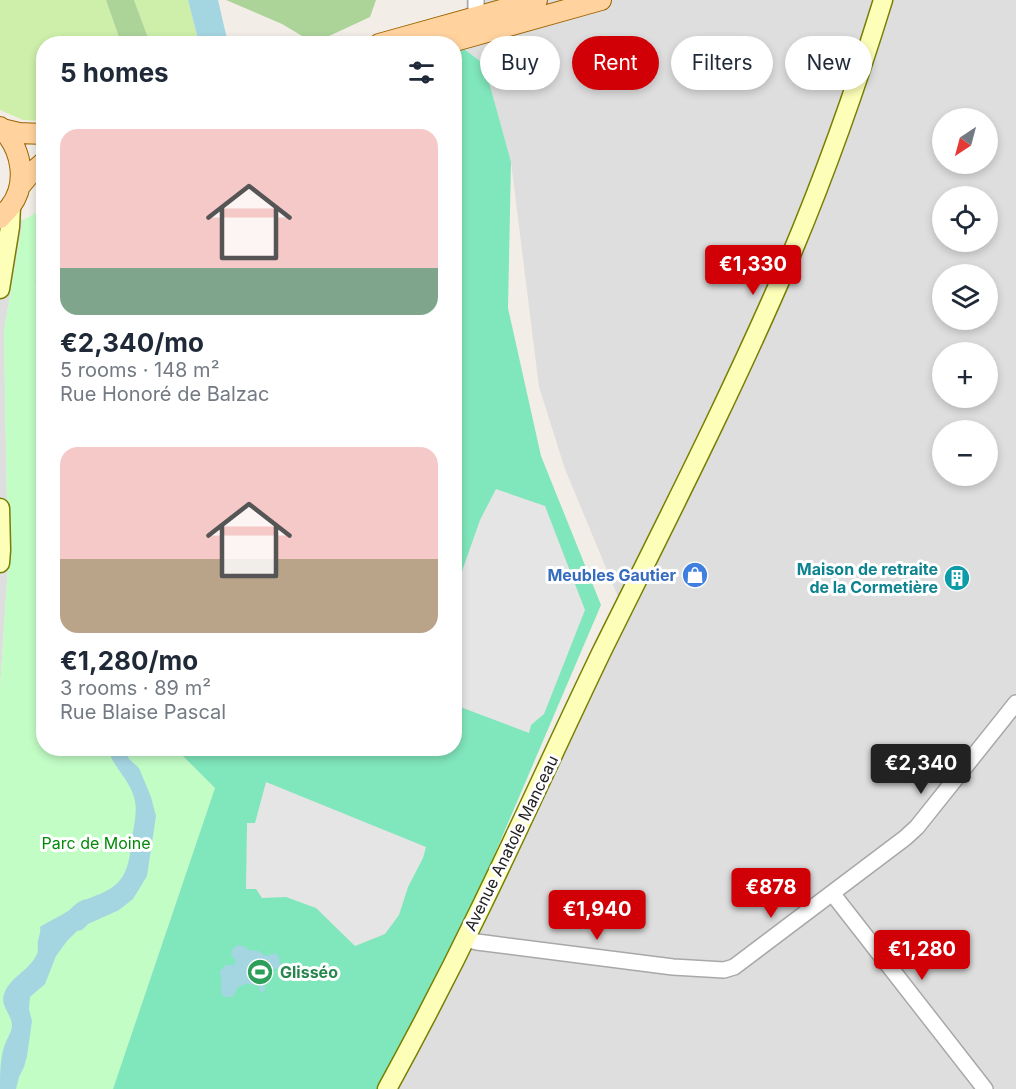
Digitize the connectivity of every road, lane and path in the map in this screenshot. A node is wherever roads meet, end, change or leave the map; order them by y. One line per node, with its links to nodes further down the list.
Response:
1 (537, 0): 4 (main road)
2 (601, 0): 6 (main road)
3 (883, 0): 17 (main road, Avenue Anatole Manceau)
4 (476, 8): 5 (main road)
5 (401, 36)
6 (462, 39)
7 (1, 128): 8 (main road); 10 (main road)
8 (36, 134)
9 (36, 169): 10 (main road)
10 (20, 186): 11 (main road)
11 (5, 212): 12 (main road)
12 (0, 289)
13 (0, 507): 14 (main road)
14 (0, 563)
15 (1016, 703): 16 (street)
16 (832, 893): 17 (street); 19 (street)
17 (465, 939): 18 (main road, Avenue Anatole Manceau)
18 (387, 1089)
19 (985, 1089)

